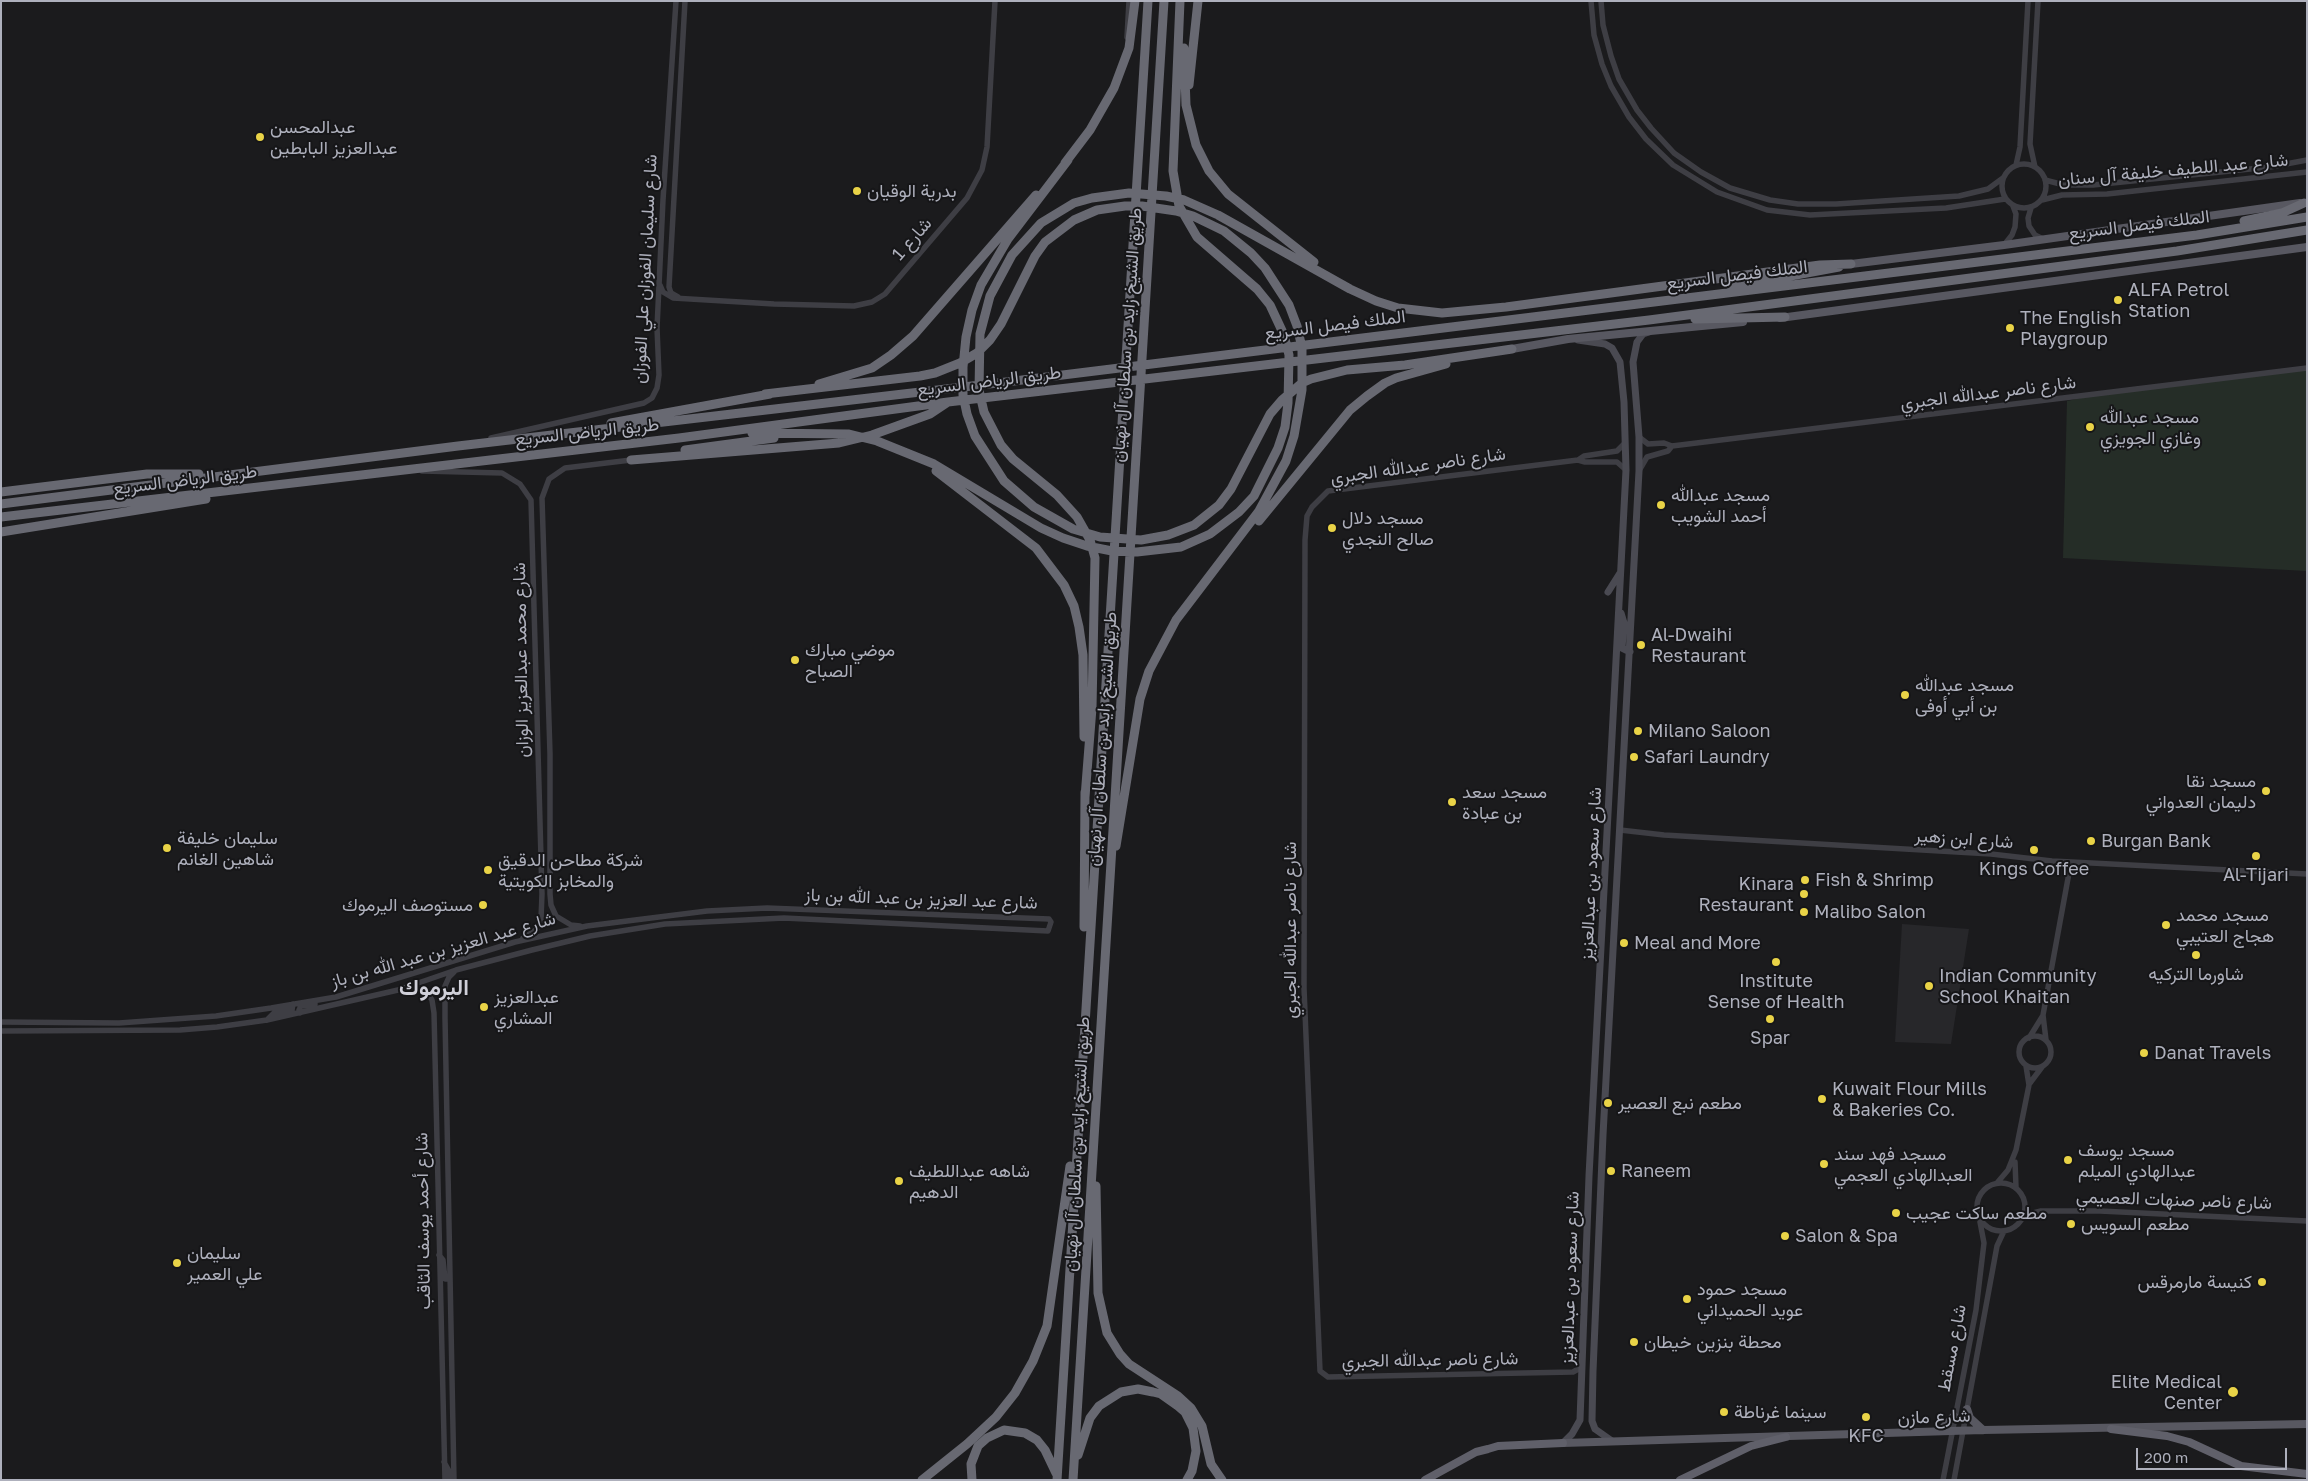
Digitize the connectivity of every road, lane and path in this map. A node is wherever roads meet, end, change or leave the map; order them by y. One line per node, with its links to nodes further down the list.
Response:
1 (676, 1): 18 (street, شارع سليمان الفوزان علي الفوزان)
2 (685, 1): 17 (street, شارع سليمان الفوزان علي الفوزان)
3 (995, 1): 45 (street, شارع 1)
4 (1129, 1): 15 (street)
5 (1136, 1): 15 (highway)
6 (1148, 1): 104 (highway, طريق الشيخ زايد بن سلطان آل نهيان)
7 (1164, 1): 95 (highway, طريق الشيخ زايد بن سلطان آل نهيان)
8 (1180, 1): 14 (highway)
9 (1198, 1): 16 (highway)
10 (1591, 1): 30 (street)
11 (1601, 1): 27 (street)
12 (2028, 1): 23 (street)
13 (2038, 1): 24 (street)
14 (1180, 16): 16 (highway); 66 (highway)
15 (1126, 57): 21 (highway)
16 (1186, 106): 44 (highway)
17 (678, 131): 18 (street); 20 (street, شارع سليمان الفوزان علي الفوزان)
18 (667, 132): 19 (street, شارع سليمان الفوزان علي الفوزان)
19 (666, 145): 20 (street); 43 (street, شارع سليمان الفوزان علي الفوزان)
20 (677, 147): 42 (street, شارع سليمان الفوزان علي الفوزان)
21 (1068, 160): 51 (highway); 55 (highway)
22 (2307, 160): 25 (street, شارع عبد اللطيف خليفة آل سنان)
23 (2016, 165): 24 (street); 27 (street)
24 (2035, 167): 28 (street)
25 (2258, 168): 28 (street, شارع عبد اللطيف خليفة آل سنان); 29 (street)
26 (2307, 172): 29 (street, شارع عبد اللطيف خليفة آل سنان)
27 (2003, 178): 30 (street)
28 (2045, 180): 31 (street)
29 (2225, 181): 31 (street, شارع عبد اللطيف خليفة آل سنان)
30 (2005, 199): 33 (street)
31 (2042, 200): 34 (street)
32 (2305, 202): 37 (highway); 38 (main road, الملك فيصل السريع)
33 (2013, 206): 34 (street); 39 (street)
34 (2030, 208): 38 (street)
35 (2307, 217): 37 (highway, الملك فيصل السريع)
36 (2307, 230): 48 (highway, الملك فيصل السريع)
37 (2197, 235): 46 (highway, الملك فيصل السريع)
38 (2045, 239): 39 (main road, الملك فيصل السريع)
39 (2004, 245): 41 (main road, الملك فيصل السريع)
40 (2307, 246): 47 (main road)
41 (1851, 264): 44 (highway); 46 (highway)
42 (669, 275): 43 (street); 45 (street)
43 (660, 278): 45 (street); 64 (street, شارع سليمان الفوزان علي الفوزان)
44 (1350, 289): 90 (highway)
45 (679, 298)
46 (1681, 298): 52 (highway, الملك فيصل السريع)
47 (1785, 317): 48 (highway); 49 (main road)
48 (1649, 320): 54 (highway, الملك فيصل السريع)
49 (1652, 331): 50 (main road); 56 (main road, شارع سعود بن عبدالعزيز)
50 (1568, 339): 51 (main road); 58 (main road, شارع سعود بن عبدالعزيز)
51 (1512, 349): 83 (highway)
52 (1171, 362): 60 (highway, طريق الرياض السريع)
53 (2307, 368): 65 (street, شارع ناصر عبدالله الجبري)
54 (1176, 375): 57 (highway, طريق الرياض السريع)
55 (765, 394): 60 (highway); 83 (highway)
56 (1636, 401): 58 (main road); 61 (main road, شارع سعود بن عبدالعزيز)
57 (952, 402): 62 (highway, طريق الرياض السريع); 67 (highway)
58 (1624, 402): 63 (main road, شارع سعود بن عبدالعزيز)
59 (814, 432): 62 (highway); 66 (highway); 67 (highway)
60 (559, 435): 64 (highway, طريق الرياض السريع)
61 (1639, 437): 65 (street, شارع ناصر عبدالله الجبري); 71 (main road, شارع سعود بن عبدالعزيز)
62 (679, 438): 69 (highway, طريق الرياض السريع)
63 (1626, 442): 68 (street, شارع ناصر عبدالله الجبري); 70 (main road, شارع سعود بن عبدالعزيز)
64 (458, 446): 72 (highway, طريق الرياض السريع)
65 (1672, 446): 71 (street, شارع ناصر عبدالله الجبري)
66 (905, 451): 90 (highway)
67 (631, 460): 77 (street, شارع محمد عبدالعزيز الوزان)
68 (1578, 460): 70 (street, شارع ناصر عبدالله الجبري); 150 (street, شارع ناصر عبدالله الجبري)
69 (407, 469): 73 (highway, طريق الرياض السريع); 76 (street, شارع محمد عبدالعزيز الوزان)
70 (1626, 470): 80 (main road, شارع سعود بن عبدالعزيز)
71 (1639, 471): 84 (main road, شارع سعود بن عبدالعزيز)
72 (235, 474): 74 (highway); 75 (highway, طريق الرياض السريع)
73 (263, 487): 78 (highway, طريق الرياض السريع); 79 (highway)
74 (1, 491)
75 (1, 504)
76 (532, 509): 77 (street); 87 (street, شارع محمد عبدالعزيز الوزان)
77 (543, 509): 88 (street, شارع محمد عبدالعزيز الوزان)
78 (1, 517)
79 (1, 532)
80 (1622, 570): 81 (main road); 82 (main road, شارع سعود بن عبدالعزيز)
81 (1608, 592)
82 (1620, 611): 84 (main road); 85 (main road, شارع سعود بن عبدالعزيز)
83 (1176, 620): 95 (highway)
84 (1630, 652): 86 (main road, شارع سعود بن عبدالعزيز)
85 (1617, 662): 86 (main road); 124 (main road, شارع سعود بن عبدالعزيز)
86 (1629, 662): 92 (main road, شارع سعود بن عبدالعزيز)
87 (538, 736): 88 (street); 89 (street, شارع محمد عبدالعزيز الوزان)
88 (550, 762): 91 (street, شارع محمد عبدالعزيز الوزان)
89 (539, 773): 91 (street); 96 (street, شارع محمد عبدالعزيز الوزان)
90 (1086, 797): 104 (highway)
91 (550, 798): 97 (street, شارع محمد عبدالعزيز الوزان)
92 (1620, 830): 93 (street, شارع ابن زهير); 125 (main road, شارع سعود بن عبدالعزيز)
93 (2071, 862): 94 (street, شارع ابن زهير); 111 (street)
94 (2307, 874)
95 (1108, 888): 130 (highway, طريق الشيخ زايد بن سلطان آل نهيان)
96 (542, 894): 97 (street); 103 (street, شارع محمد عبدالعزيز الوزان)
97 (550, 894): 102 (street, شارع محمد عبدالعزيز الوزان)
98 (744, 910): 99 (street, شارع عبد العزيز بن عبد الله بن باز); 100 (street); 100 (street, شارع عبد العزيز بن عبد الله بن باز)
99 (716, 911): 101 (street); 102 (street, شارع عبد العزيز بن عبد الله بن باز)
100 (727, 920): 101 (street, شارع عبد العزيز بن عبد الله بن باز)
101 (689, 922): 105 (street, شارع عبد العزيز بن عبد الله بن باز)
102 (587, 926): 103 (street, شارع عبد العزيز بن عبد الله بن باز)
103 (515, 942): 107 (street, شارع عبد العزيز بن عبد الله بن باز)
104 (1087, 966): 129 (highway, طريق الشيخ زايد بن سلطان آل نهيان)
105 (456, 970): 106 (street, شارع عبد العزيز بن عبد الله بن باز); 119 (street, شارع أحمد يوسف الثاقب)
106 (398, 990): 109 (street, شارع عبد العزيز بن عبد الله بن باز); 110 (street, شارع أحمد يوسف الثاقب)
107 (325, 998): 108 (street, شارع عبد العزيز بن عبد الله بن باز); 109 (street)
108 (293, 1004): 112 (street); 113 (street, شارع عبد العزيز بن عبد الله بن باز)
109 (300, 1013): 112 (street, شارع عبد العزيز بن عبد الله بن باز)
110 (434, 1013): 119 (street); 140 (street, شارع أحمد يوسف الثاقب)
111 (2043, 1015): 120 (street); 121 (street)
112 (267, 1020): 118 (street, شارع عبد العزيز بن عبد الله بن باز)
113 (155, 1021): 115 (street, شارع عبد العزيز بن عبد الله بن باز); 118 (street)
114 (1, 1022): 115 (street, شارع عبد العزيز بن عبد الله بن باز)
115 (119, 1023): 117 (street)
116 (1, 1031): 117 (street, شارع عبد العزيز بن عبد الله بن باز)
117 (93, 1032): 118 (street, شارع عبد العزيز بن عبد الله بن باز)
118 (124, 1032)
119 (445, 1034): 141 (street, شارع أحمد يوسف الثاقب)
120 (2029, 1038): 121 (street); 122 (street)
121 (2046, 1040): 123 (street)
122 (2026, 1066): 123 (street); 126 (street)
123 (2042, 1067): 126 (street)
124 (1595, 1084): 125 (main road); 127 (main road, شارع سعود بن عبدالعزيز)
125 (1606, 1085): 128 (main road, شارع سعود بن عبدالعزيز)
126 (2030, 1085): 131 (street)
127 (1594, 1096): 128 (main road); 143 (main road, شارع سعود بن عبدالعزيز)
128 (1605, 1100): 142 (main road, شارع سعود بن عبدالعزيز)
129 (1079, 1104): 166 (highway, طريق الشيخ زايد بن سلطان آل نهيان); 171 (highway)
130 (1096, 1107): 167 (highway, طريق الشيخ زايد بن سلطان آل نهيان); 174 (highway)
131 (2016, 1150): 132 (street); 133 (street)
132 (1997, 1183): 133 (street); 138 (street)
133 (2016, 1187): 134 (street)
134 (2026, 1201): 135 (street); 136 (street)
135 (2041, 1211): 136 (street, شارع ناصر صنهات العصيمي); 137 (street, شارع ناصر صنهات العصيمي)
136 (2025, 1215): 139 (street)
137 (2307, 1221)
138 (1980, 1222): 139 (street); 144 (street, شارع مسقط)
139 (2004, 1231): 145 (street, شارع مسقط)
140 (439, 1255): 141 (street); 164 (street, شارع أحمد يوسف الثاقب)
141 (450, 1279): 170 (street, شارع أحمد يوسف الثاقب)
142 (1595, 1302): 143 (main road); 147 (main road, شارع سعود بن عبدالعزيز)
143 (1584, 1303): 146 (main road, شارع سعود بن عبدالعزيز)
144 (1976, 1310): 145 (street); 148 (street, شارع مسقط)
145 (1986, 1314): 149 (street, شارع مسقط)
146 (1584, 1316): 147 (main road); 150 (main road, شارع سعود بن عبدالعزيز)
147 (1595, 1317): 154 (main road, شارع سعود بن عبدالعزيز)
148 (1972, 1326): 149 (street); 152 (street, شارع مسقط)
149 (1982, 1329): 151 (street, شارع مسقط)
150 (1578, 1374): 153 (main road, شارع سعود بن عبدالعزيز)
151 (1967, 1409): 157 (street, شارع مسقط); 158 (main road)
152 (1954, 1416): 159 (street, شارع مسقط); 160 (main road)
153 (1580, 1420): 154 (main road); 163 (main road)
154 (1592, 1421): 162 (main road)
155 (2307, 1424): 156 (main road, شارع مازن)
156 (2112, 1429): 158 (main road, شارع مازن); 165 (highway)
157 (1962, 1430): 158 (main road, شارع مازن); 159 (main road, شارع مازن); 178 (street, شارع مسقط)
158 (1983, 1430)
159 (1951, 1431): 160 (main road, شارع مازن); 177 (street, شارع مسقط)
160 (1939, 1432): 161 (main road, شارع مازن)
161 (1786, 1437): 162 (main road, شارع مازن); 176 (highway)
162 (1612, 1441): 163 (main road, شارع مازن)
163 (1563, 1443): 175 (highway)
164 (444, 1462): 168 (street, شارع أحمد يوسف الثاقب); 169 (street)
165 (2307, 1474)
166 (1057, 1478): 172 (highway)
167 (1073, 1478): 173 (highway)
168 (445, 1480)
169 (450, 1480)
170 (454, 1480)
171 (922, 1480)
172 (972, 1480)
173 (1187, 1480)
174 (1222, 1480)
175 (1425, 1480)
176 (1680, 1480)
177 (1944, 1480)
178 (1954, 1480)

